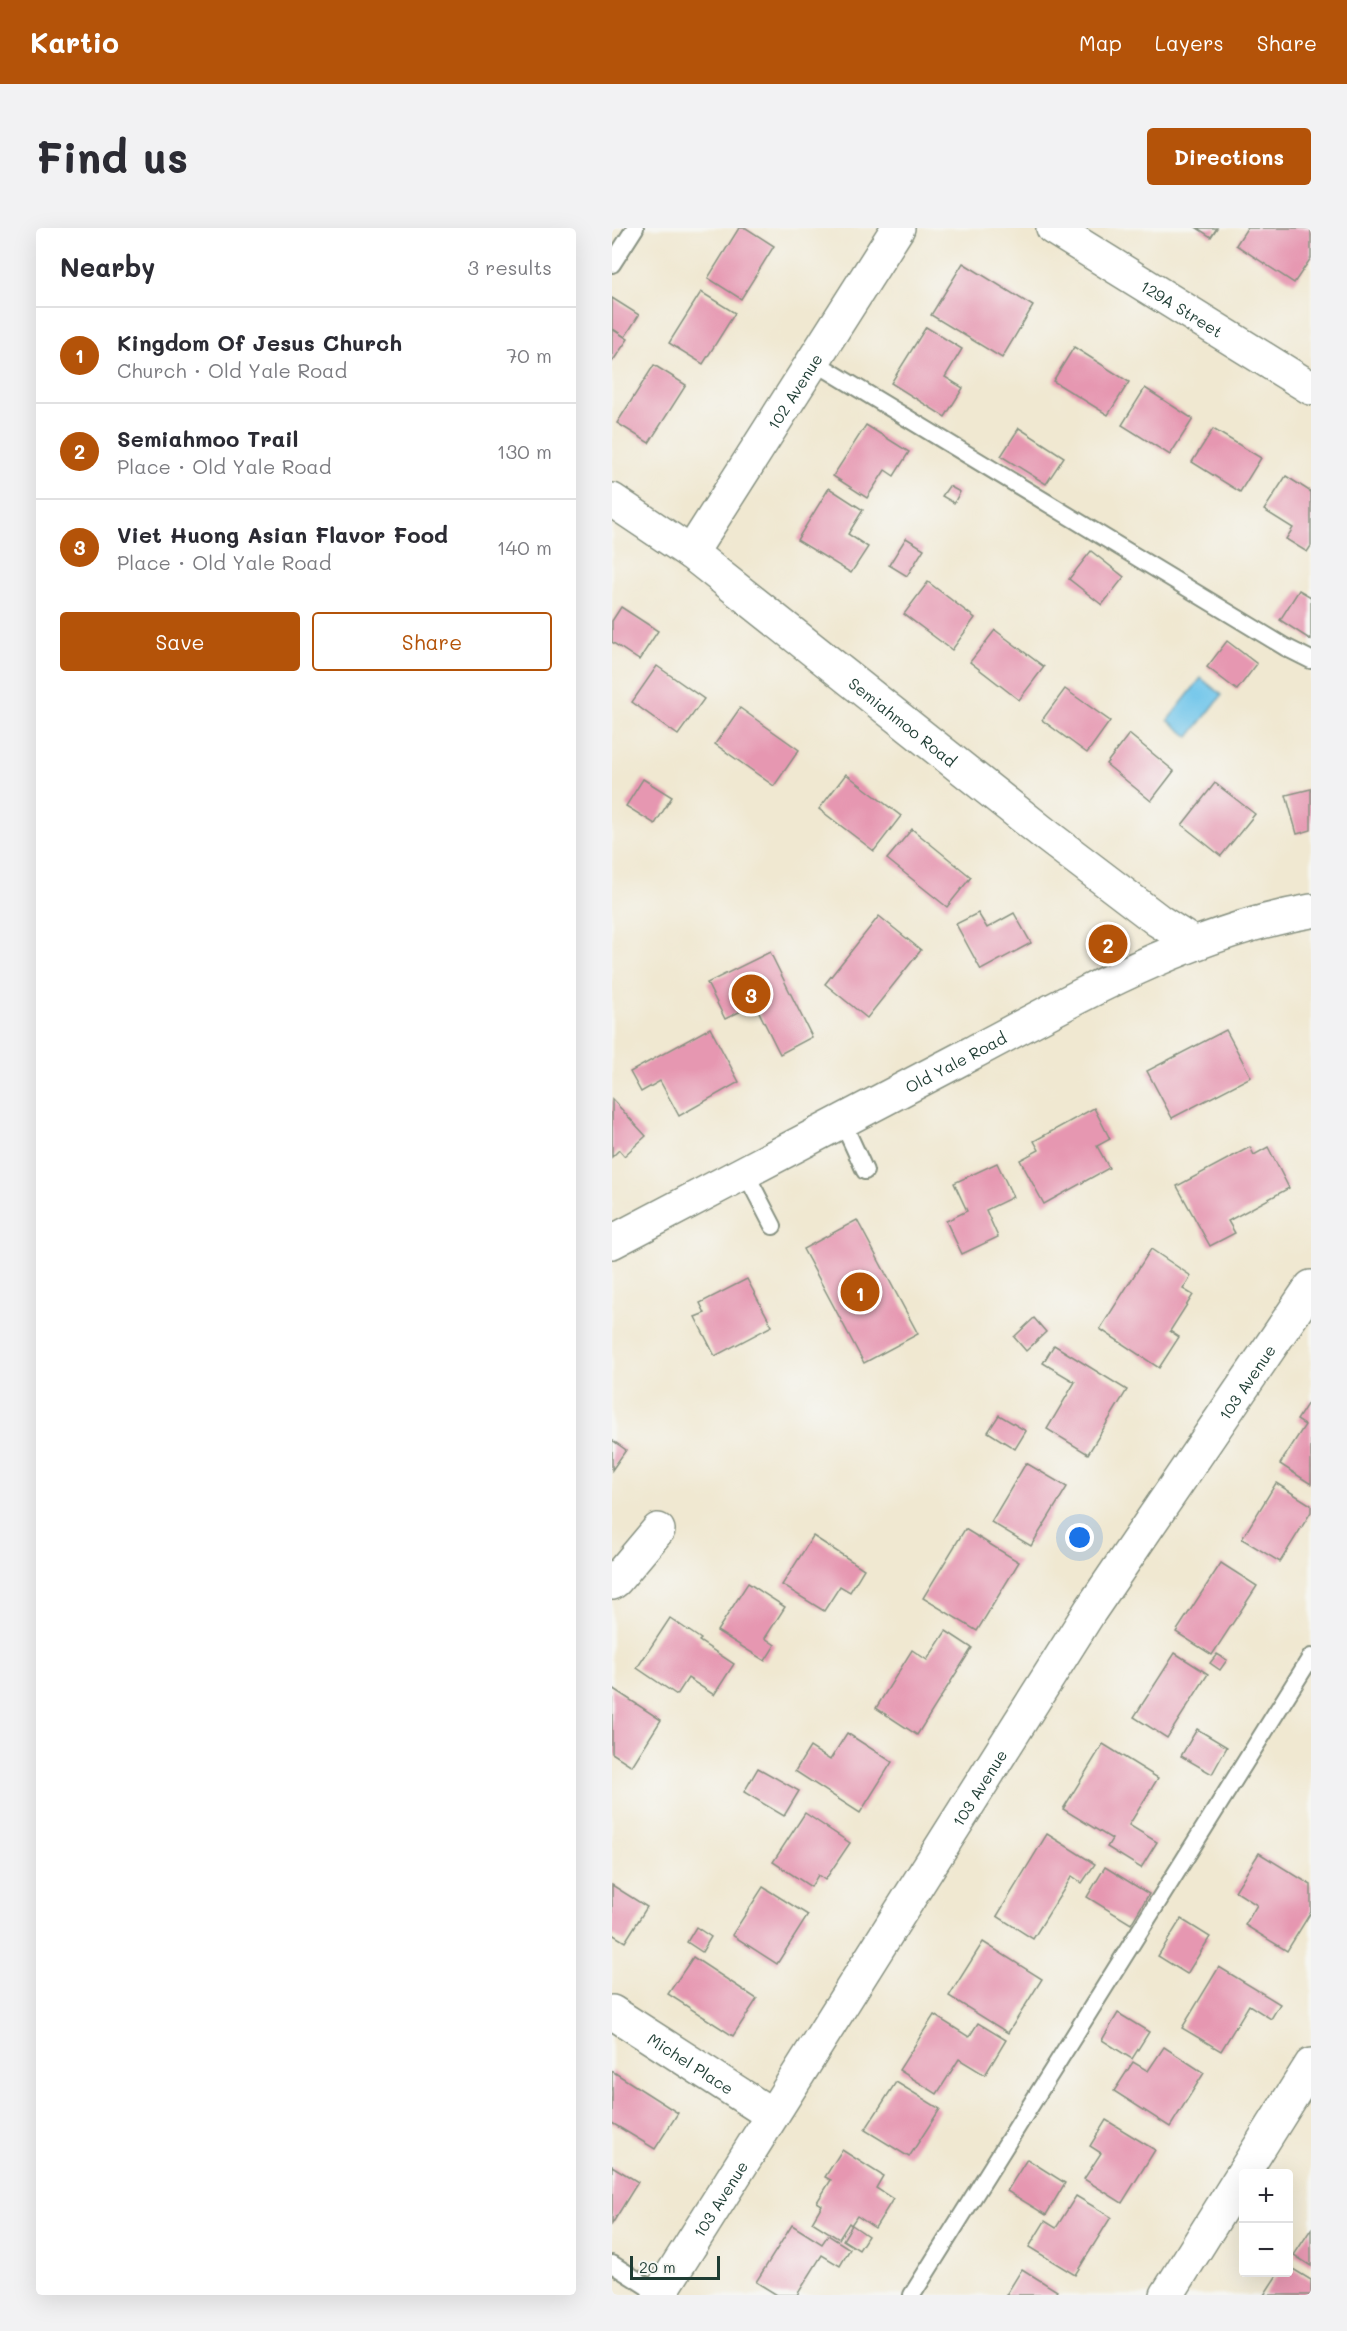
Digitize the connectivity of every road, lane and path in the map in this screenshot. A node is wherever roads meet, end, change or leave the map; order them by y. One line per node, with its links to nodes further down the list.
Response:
1 (635, 228): 4 (lane)
2 (898, 228): 5 (street, 102 Avenue)
3 (1053, 228): 6 (street, 129A Street)
4 (612, 264)
5 (813, 361): 8 (street, 102 Avenue); 9 (lane)
6 (1311, 388)
7 (612, 500): 8 (street, Semiahmoo Road)
8 (691, 553): 11 (street, Semiahmoo Road)
9 (1311, 660)
10 (1311, 911): 11 (street, Old Yale Road)
11 (1193, 943): 12 (street, Old Yale Road)
12 (842, 1121): 13 (lane); 14 (street, Old Yale Road)
13 (865, 1171)
14 (745, 1172): 15 (lane); 16 (street, Old Yale Road)
15 (773, 1226)
16 (612, 1242)
17 (1311, 1287): 23 (street, 103 Avenue)
18 (658, 1530): 19 (street)
19 (612, 1583)
20 (1311, 1656): 26 (lane)
21 (612, 2012): 23 (street, Michel Place)
22 (1311, 2065): 27 (street)
23 (772, 2115): 25 (street, 103 Avenue)
24 (612, 2264): 25 (lane)
25 (659, 2295)
26 (912, 2295)
27 (1167, 2295)

